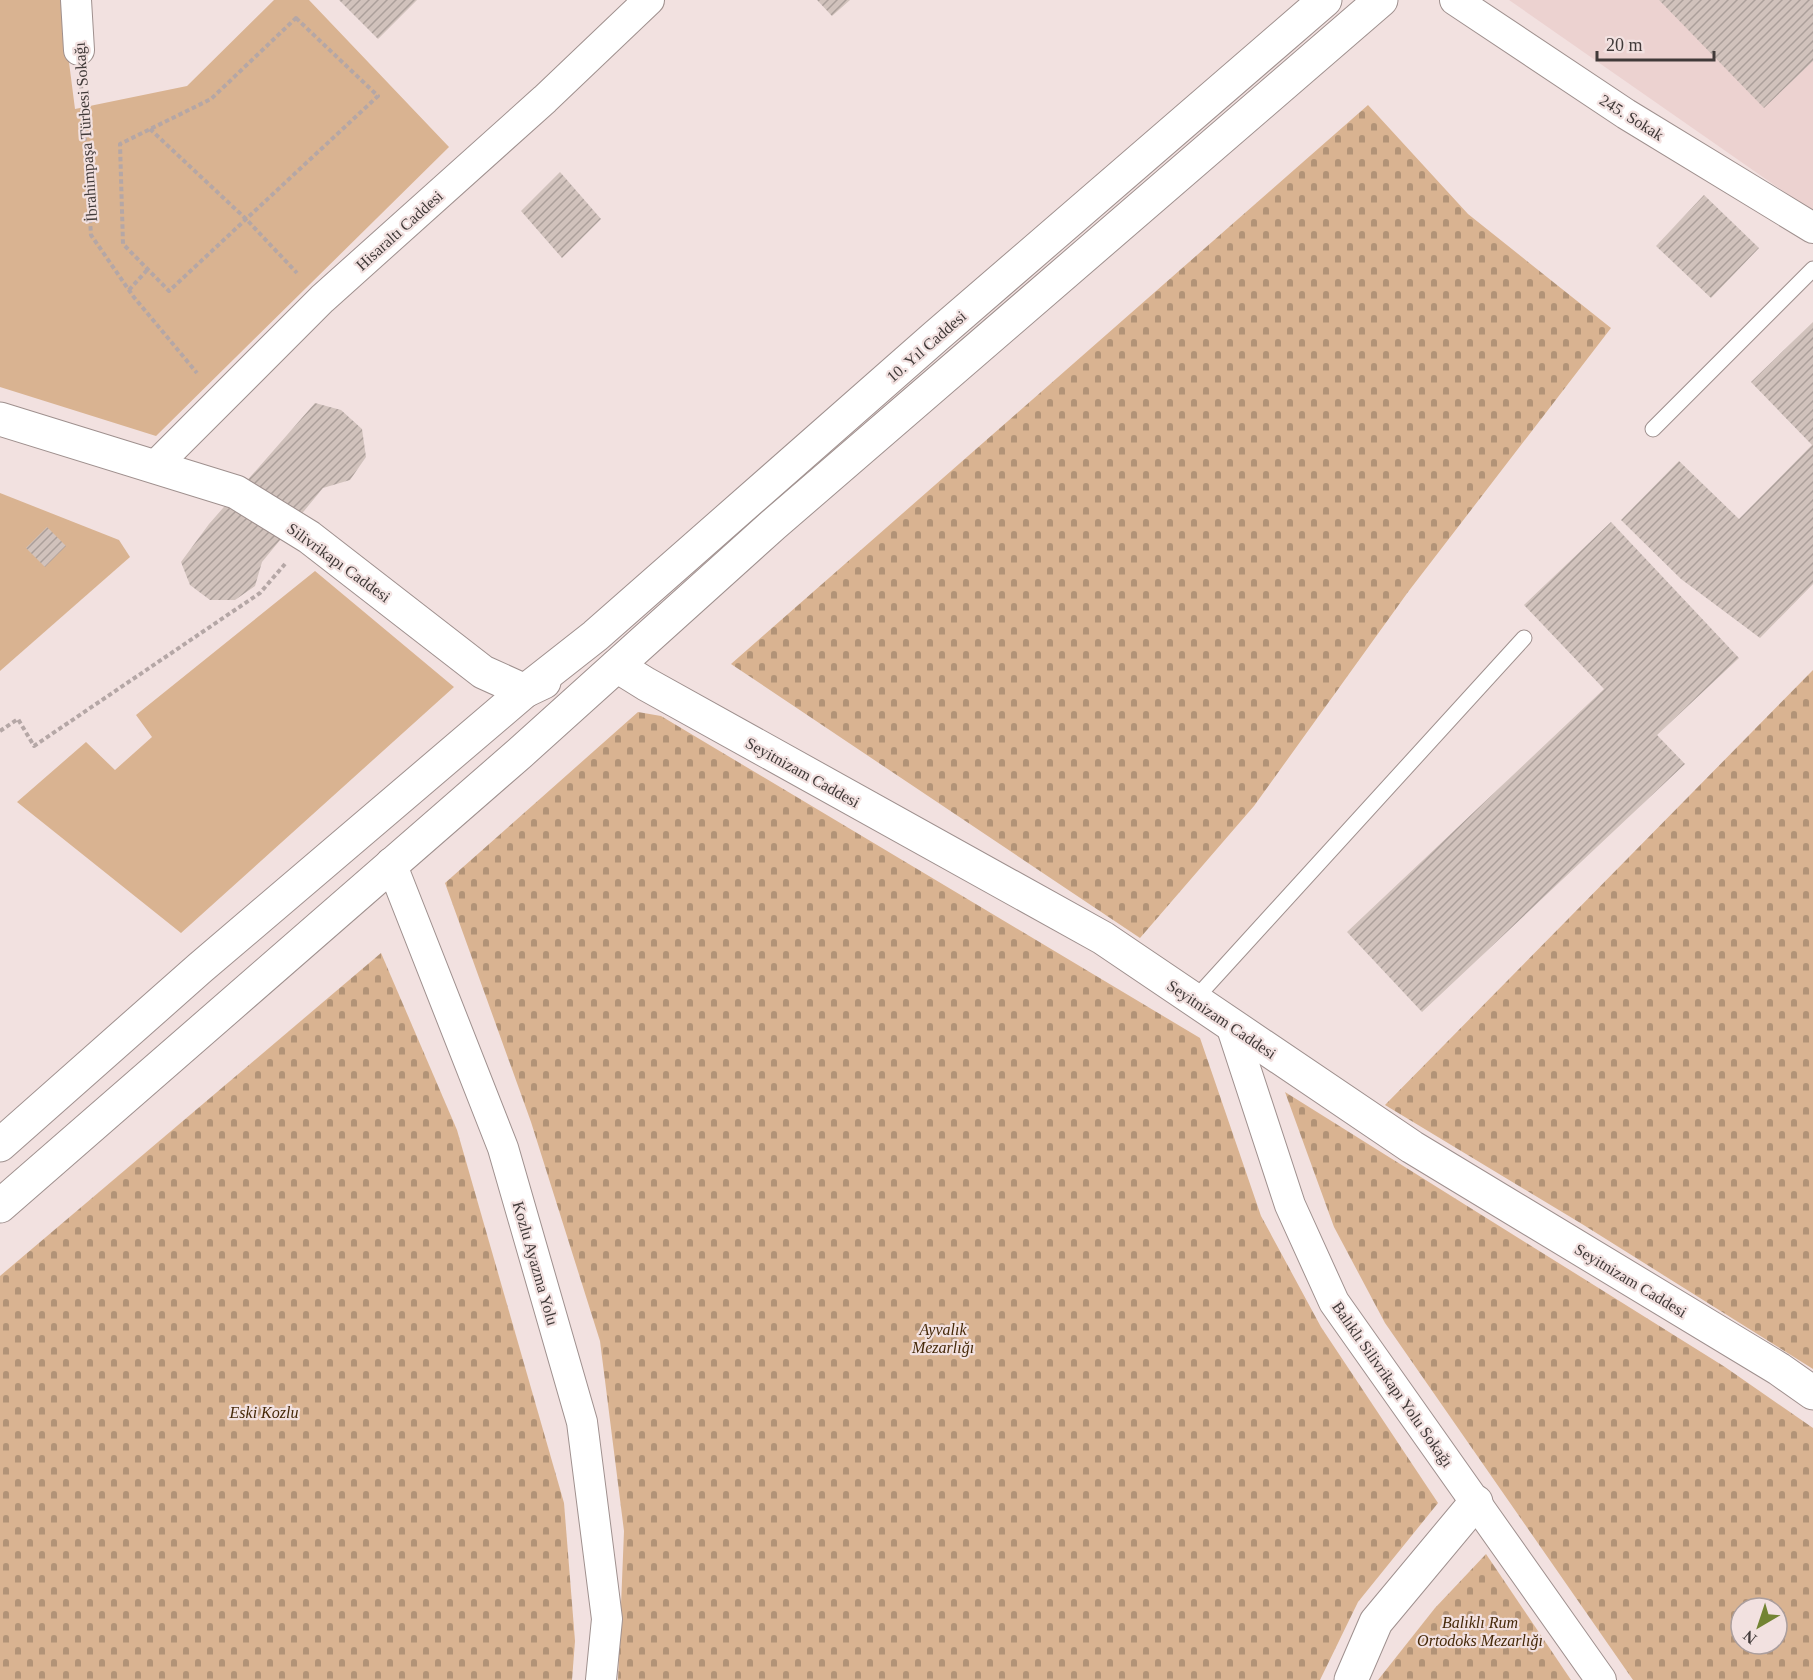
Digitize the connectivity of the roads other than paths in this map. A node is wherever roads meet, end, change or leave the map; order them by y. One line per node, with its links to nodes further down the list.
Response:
1 (76, 0): 6 (street, İbrahimpaşa Türbesi Sokağı)
2 (649, 0): 11 (street, Hisaraltı Caddesi)
3 (1325, 0): 14 (main road, 10. Yıl Caddesi)
4 (1381, 0): 13 (main road)
5 (1455, 0): 7 (street, 245. Sokak)
6 (79, 50)
7 (1813, 228)
8 (1813, 269): 10 (lane)
9 (0, 418): 11 (main road, Silivrikapı Caddesi)
10 (1653, 429)
11 (155, 466): 14 (main road, Silivrikapı Caddesi)
12 (1524, 638): 17 (lane)
13 (617, 666): 14 (main road); 15 (main road); 17 (main road, Seyitnizam Caddesi)
14 (525, 691): 15 (main road, Silivrikapı Caddesi); 19 (main road)
15 (577, 700): 16 (main road)
16 (391, 863): 20 (main road); 23 (street, Kozlu Ayazma Yolu)
17 (1194, 1000): 18 (main road, Seyitnizam Caddesi)
18 (1231, 1025): 21 (main road, Seyitnizam Caddesi); 22 (street, Balıklı Silivrikapı Yolu Sokağı)
19 (0, 1145)
20 (0, 1206)
21 (1813, 1393)
22 (1476, 1502): 24 (main road); 25 (street, Balıklı Silivrikapı Yolu Sokağı)
23 (601, 1680)
24 (1351, 1680)
25 (1601, 1680)

